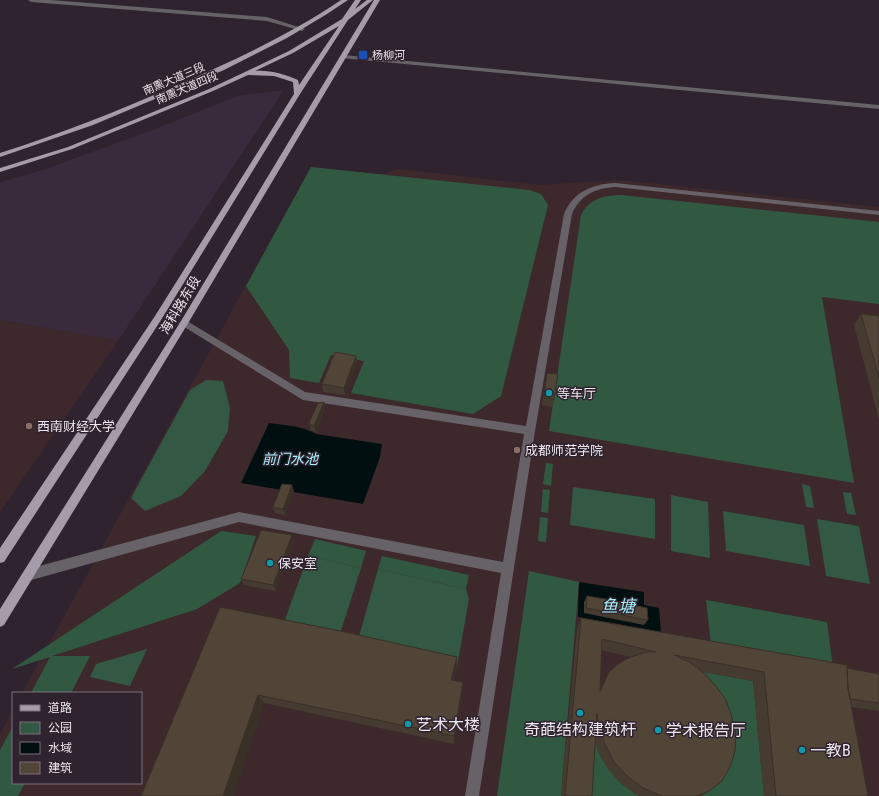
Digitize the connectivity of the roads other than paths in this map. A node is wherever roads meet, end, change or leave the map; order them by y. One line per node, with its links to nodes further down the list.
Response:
1 (31, 0): 2 (street)
2 (36, 0): 8 (street)
3 (345, 0): 8 (main road, 南熏大道三段)
4 (358, 0): 7 (main road, 海科路东段)
5 (370, 0): 7 (main road, 南熏大道四段)
6 (377, 0): 9 (main road, 海科路东段)
7 (344, 20): 10 (main road, 南熏大道四段); 11 (main road, 海科路东段)
8 (302, 29): 13 (main road, 南熏大道三段)
9 (343, 57): 12 (street); 16 (main road, 海科路东段)
10 (237, 78): 11 (main road); 14 (main road, 南熏大道四段)
11 (296, 94): 18 (main road, 海科路东段)
12 (879, 107)
13 (0, 155)
14 (0, 170)
15 (879, 213): 17 (street)
16 (184, 323): 17 (street); 20 (main road, 海科路东段)
17 (530, 431): 19 (street)
18 (0, 558)
19 (509, 569): 20 (street); 22 (street)
20 (28, 574): 21 (main road, 海科路东段)
21 (0, 621)
22 (472, 796)

